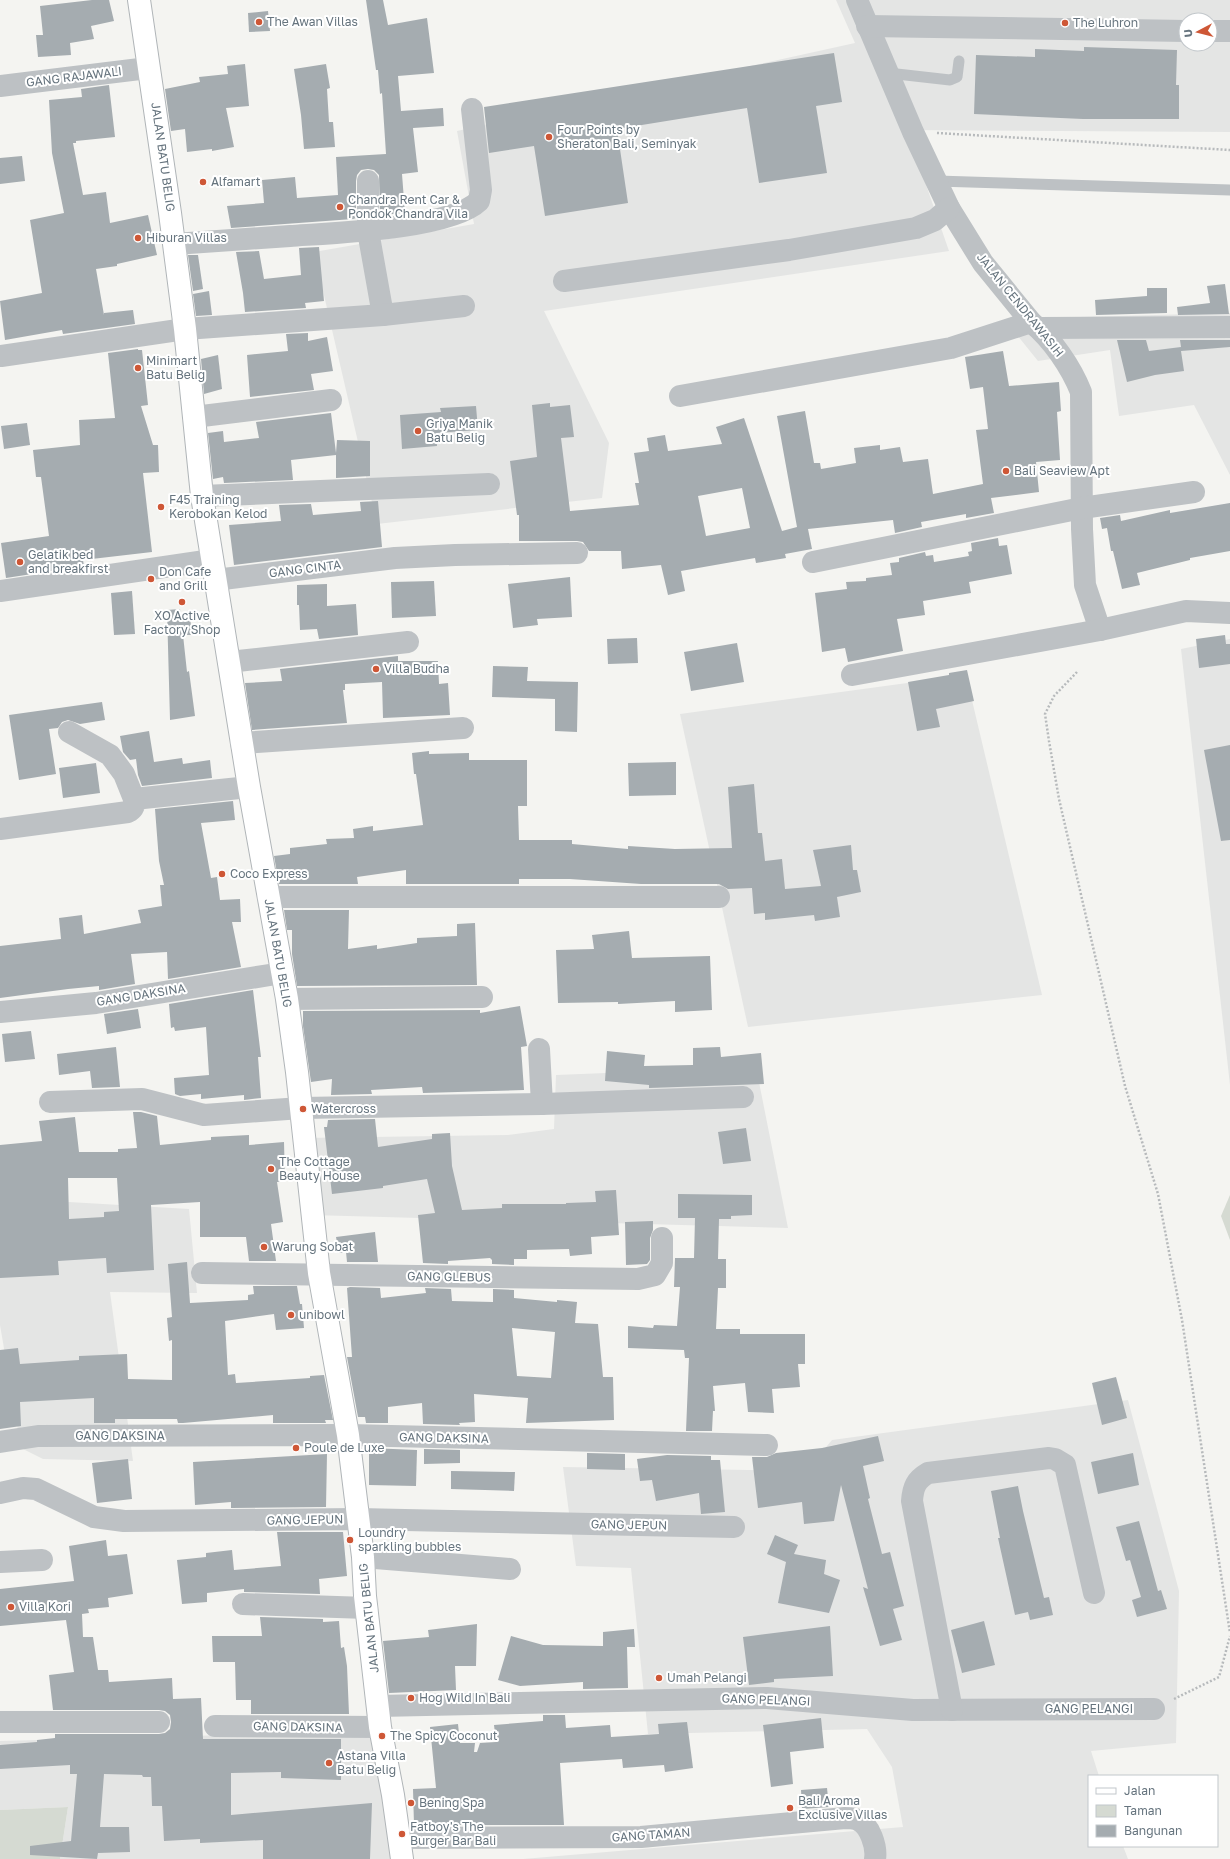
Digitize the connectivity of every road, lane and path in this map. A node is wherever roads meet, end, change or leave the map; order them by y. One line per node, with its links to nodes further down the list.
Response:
1 (139, 0): 8 (street, JALAN BATU BELIG)
2 (857, 0): 3 (street, JALAN CENDRAWASIH)
3 (867, 26): 4 (street); 9 (street, JALAN CENDRAWASIH)
4 (1178, 31)
5 (1218, 31): 6 (street)
6 (1230, 31)
7 (959, 61): 9 (lane)
8 (148, 68): 10 (street, GANG RAJAWALI); 19 (street, JALAN BATU BELIG)
9 (888, 73): 12 (street, JALAN CENDRAWASIH)
10 (0, 86)
11 (472, 109): 18 (street)
12 (913, 132): 13 (path); 15 (street, JALAN CENDRAWASIH)
13 (1230, 150)
14 (368, 181): 18 (street)
15 (937, 181): 16 (lane); 17 (street, JALAN CENDRAWASIH)
16 (1230, 190)
17 (949, 208): 20 (street); 23 (street, JALAN CENDRAWASIH)
18 (368, 230): 19 (street); 22 (street)
19 (174, 244): 25 (street, JALAN BATU BELIG)
20 (564, 281)
21 (464, 306): 22 (street)
22 (383, 315): 25 (street)
23 (1035, 325): 24 (street); 27 (street); 33 (street, JALAN CENDRAWASIH)
24 (1230, 327)
25 (185, 329): 26 (street); 29 (street, JALAN BATU BELIG)
26 (1, 356)
27 (680, 396)
28 (331, 400): 29 (street)
29 (194, 417): 32 (street, JALAN BATU BELIG)
30 (489, 484): 32 (street)
31 (1194, 492): 33 (street)
32 (202, 496): 36 (street, JALAN BATU BELIG)
33 (1082, 508): 35 (street); 39 (street, JALAN CENDRAWASIH)
34 (577, 553): 36 (street, GANG CINTA)
35 (813, 562)
36 (213, 570): 37 (street, GANG CINTA); 41 (street, JALAN BATU BELIG)
37 (0, 591)
38 (1230, 612): 39 (street)
39 (1100, 630): 43 (street)
40 (408, 642): 41 (street)
41 (229, 662): 46 (street, JALAN BATU BELIG)
42 (1077, 672): 77 (path)
43 (852, 675)
44 (463, 728): 46 (street)
45 (69, 732): 48 (street)
46 (242, 743): 47 (street, JALAN BATU BELIG)
47 (249, 787): 48 (street); 50 (street, JALAN BATU BELIG)
48 (134, 799): 49 (street)
49 (0, 829)
50 (268, 896): 51 (street); 52 (street, JALAN BATU BELIG)
51 (719, 897)
52 (282, 974): 54 (street, JALAN BATU BELIG); 55 (street, GANG DAKSINA)
53 (482, 997): 54 (street)
54 (287, 999): 60 (street, JALAN BATU BELIG)
55 (0, 1012)
56 (539, 1049): 59 (street)
57 (743, 1097): 59 (street)
58 (50, 1102): 60 (street)
59 (542, 1104): 60 (street)
60 (301, 1108): 63 (street, JALAN BATU BELIG)
61 (662, 1238): 63 (street, GANG GLEBUS)
62 (202, 1273): 63 (street, GANG GLEBUS)
63 (319, 1274): 64 (street, JALAN BATU BELIG)
64 (348, 1435): 65 (street, GANG DAKSINA); 66 (street, GANG DAKSINA); 68 (street, JALAN BATU BELIG)
65 (0, 1442)
66 (767, 1445)
67 (0, 1493): 68 (street, GANG JEPUN)
68 (358, 1519): 69 (street, GANG JEPUN); 70 (street, JALAN BATU BELIG)
69 (734, 1527)
70 (363, 1557): 73 (street); 76 (street, JALAN BATU BELIG)
71 (42, 1560): 72 (street)
72 (0, 1562)
73 (510, 1569)
74 (1094, 1593): 80 (street)
75 (243, 1604): 76 (street)
76 (367, 1608): 78 (street, JALAN BATU BELIG)
77 (1230, 1634): 79 (path)
78 (378, 1706): 80 (street, GANG PELANGI); 84 (street, JALAN BATU BELIG)
79 (1154, 1709): 80 (street, GANG PELANGI)
80 (952, 1710)
81 (0, 1722): 82 (street)
82 (159, 1722)
83 (215, 1726): 84 (street, GANG DAKSINA)
84 (380, 1727): 85 (street, JALAN BATU BELIG)
85 (400, 1848): 86 (street, GANG TAMAN)
86 (875, 1859)

